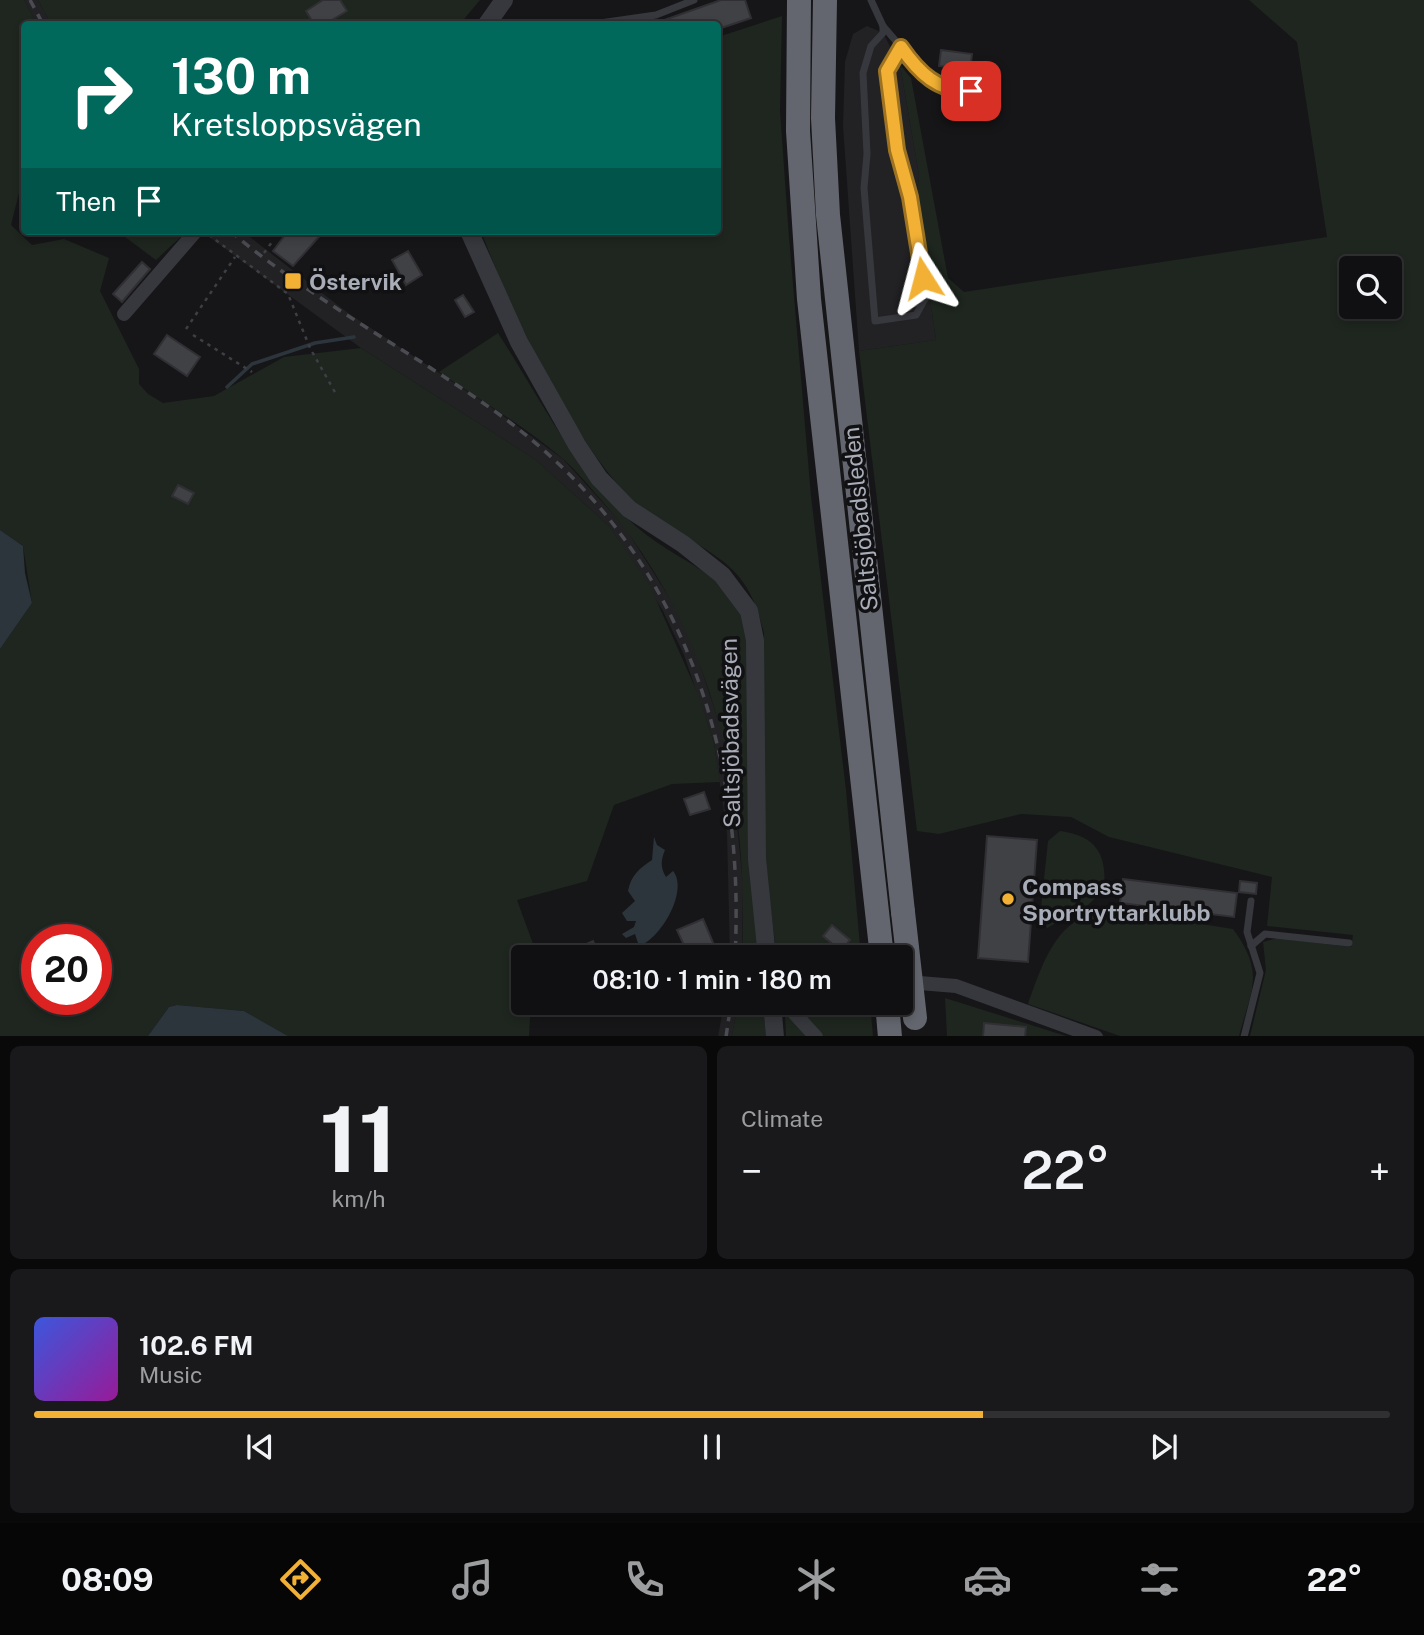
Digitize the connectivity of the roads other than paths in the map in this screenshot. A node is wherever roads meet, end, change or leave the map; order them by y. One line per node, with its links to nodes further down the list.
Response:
1 (504, 0): 6 (street)
2 (694, 0): 7 (lane)
3 (799, 0): 17 (highway, Saltsjöbadsleden)
4 (825, 0): 22 (highway, Saltsjöbadsleden, bridge)
5 (871, 0): 8 (lane)
6 (489, 21)
7 (614, 21)
8 (883, 26): 9 (lane); 9 (lane)
9 (901, 47): 10 (lane)
10 (971, 91)
11 (193, 235): 13 (street)
12 (471, 235): 16 (street, Saltsjöbadsvägen)
13 (124, 314)
14 (1251, 901): 18 (lane)
15 (1349, 943): 18 (lane)
16 (766, 945)
17 (880, 945)
18 (1251, 946): 26 (lane)
19 (913, 983): 25 (street)
20 (773, 1015): 23 (street)
21 (796, 1015): 24 (street)
22 (916, 1027)
23 (775, 1036)
24 (815, 1036)
25 (1093, 1036)
26 (1244, 1036)

